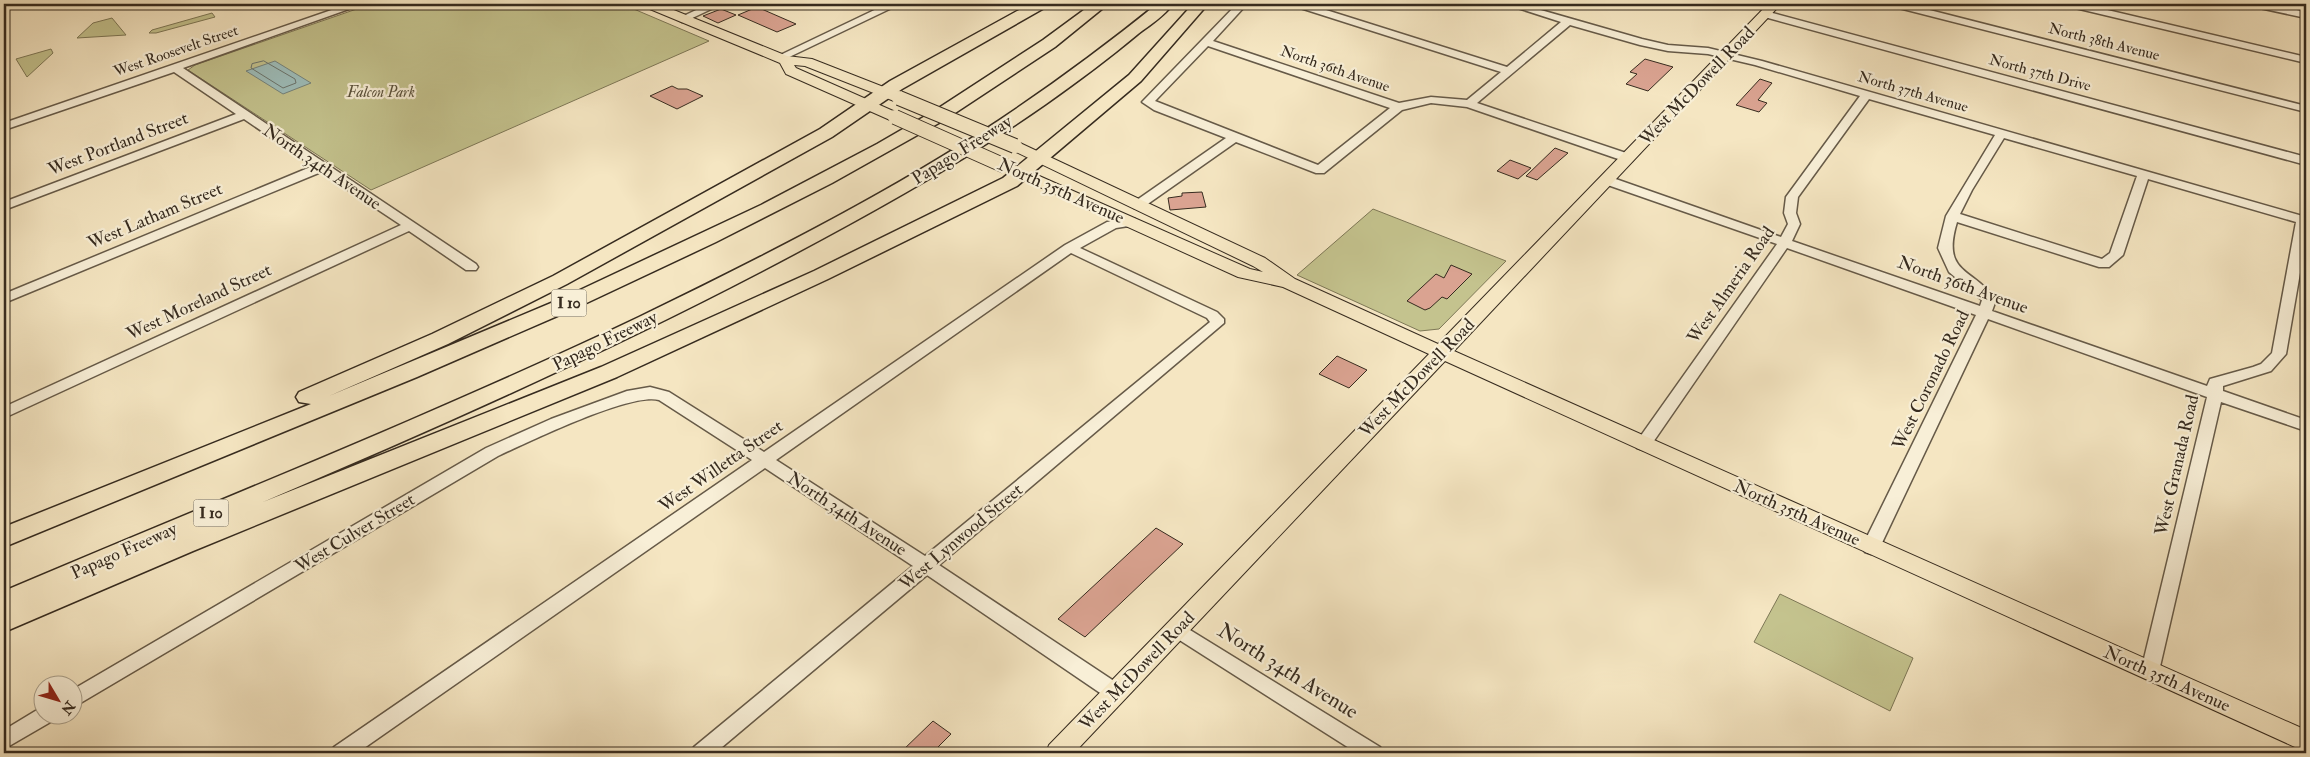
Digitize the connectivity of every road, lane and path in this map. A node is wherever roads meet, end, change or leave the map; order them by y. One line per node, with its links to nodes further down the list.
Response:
1 (358, 4): 24 (street, West Roosevelt Street)
2 (649, 4): 18 (main road, North 35th Avenue)
3 (716, 4): 18 (street)
4 (895, 4): 22 (street)
5 (1042, 4): 27 (highway)
6 (1101, 4): 63 (highway, I 10)
7 (1166, 4): 66 (highway, Papago Freeway / I 10)
8 (1201, 4): 36 (highway)
9 (1242, 4): 20 (street)
10 (1298, 4): 25 (street)
11 (1510, 4): 15 (street, North 37th Avenue)
12 (1895, 4): 31 (street, North 38th Avenue)
13 (2071, 4): 23 (street)
14 (2255, 4): 17 (street)
15 (1539, 7): 19 (street, North 37th Avenue)
16 (1770, 9): 21 (main road, West McDowell Road); 38 (street, North 37th Drive)
17 (2306, 15)
18 (682, 19): 22 (main road, North 35th Avenue)
19 (1568, 21): 21 (street, North 37th Avenue); 25 (street)
20 (1206, 42): 30 (street, North 36th Avenue); 35 (street)
21 (1727, 55): 26 (street, North 37th Avenue); 37 (main road, West McDowell Road)
22 (782, 59): 27 (main road, North 35th Avenue); 29 (main road, North 35th Avenue)
23 (2306, 60)
24 (174, 67): 32 (street, North 34th Avenue); 33 (street, West Roosevelt Street)
25 (1510, 71): 28 (street)
26 (1867, 94): 34 (street, North 37th Avenue); 49 (street, West Almeria Road)
27 (893, 95): 29 (highway); 36 (main road, North 35th Avenue, bridge)
28 (1469, 104): 30 (street, North 36th Avenue); 37 (street, North 36th Avenue)
29 (875, 107): 40 (main road, North 35th Avenue, bridge); 62 (highway)
30 (1398, 107): 35 (street)
31 (2306, 109)
32 (244, 115): 39 (street, North 34th Avenue); 44 (street, West Portland Street)
33 (4, 127)
34 (2001, 134): 41 (street, North 37th Avenue); 45 (street, West Coronado Road)
35 (1235, 137): 43 (street)
36 (1035, 155): 40 (highway); 43 (main road, North 35th Avenue)
37 (1628, 158): 42 (main road, West McDowell Road)
38 (2306, 161)
39 (322, 167): 48 (street, North 34th Avenue); 53 (street, West Latham Street)
40 (1013, 170): 47 (main road, North 35th Avenue); 67 (highway)
41 (2144, 174): 45 (street); 46 (street, North 37th Avenue)
42 (1606, 180): 49 (street, North 36th Avenue); 55 (main road, West McDowell Road)
43 (1138, 205): 52 (main road, North 35th Avenue)
44 (4, 206)
45 (1952, 216): 54 (street, West Coronado Road)
46 (2304, 221): 57 (street, West Granada Road)
47 (1130, 222): 50 (street, West Willetta Street); 52 (main road, North 35th Avenue)
48 (410, 226): 51 (street, North 34th Avenue); 58 (street, West Moreland Street)
49 (1785, 242): 54 (street, North 36th Avenue); 60 (street, West Almeria Road)
50 (1070, 248): 61 (street, West Willetta Street); 65 (street, West Lynwood Street)
51 (471, 267)
52 (1289, 284): 55 (main road, North 35th Avenue)
53 (4, 299)
54 (1984, 312): 57 (street, North 36th Avenue); 64 (street, West Coronado Road)
55 (1441, 352): 60 (main road, North 35th Avenue); 68 (main road, West McDowell Road)
56 (650, 392): 61 (street, North 34th Avenue); 70 (street, West Culver Street)
57 (2215, 394): 59 (street, North 36th Avenue); 69 (street, West Granada Road)
58 (4, 413)
59 (2306, 426)
60 (1643, 444): 64 (main road, North 35th Avenue)
61 (764, 460): 65 (street, North 34th Avenue); 75 (street, West Willetta Street)
62 (4, 525)
63 (4, 537)
64 (1871, 547): 69 (main road, North 35th Avenue)
65 (926, 566): 71 (street, North 34th Avenue); 76 (street, West Lynwood Street)
66 (4, 603)
67 (4, 621)
68 (1177, 629): 71 (main road, West McDowell Road); 78 (street, North 34th Avenue)
69 (2150, 671): 74 (main road, North 35th Avenue)
70 (82, 694)
71 (1116, 694): 77 (main road, West McDowell Road)
72 (32, 723): 73 (street)
73 (4, 740)
74 (2306, 741)
75 (340, 753)
76 (701, 753)
77 (1058, 753)
78 (1373, 753)

